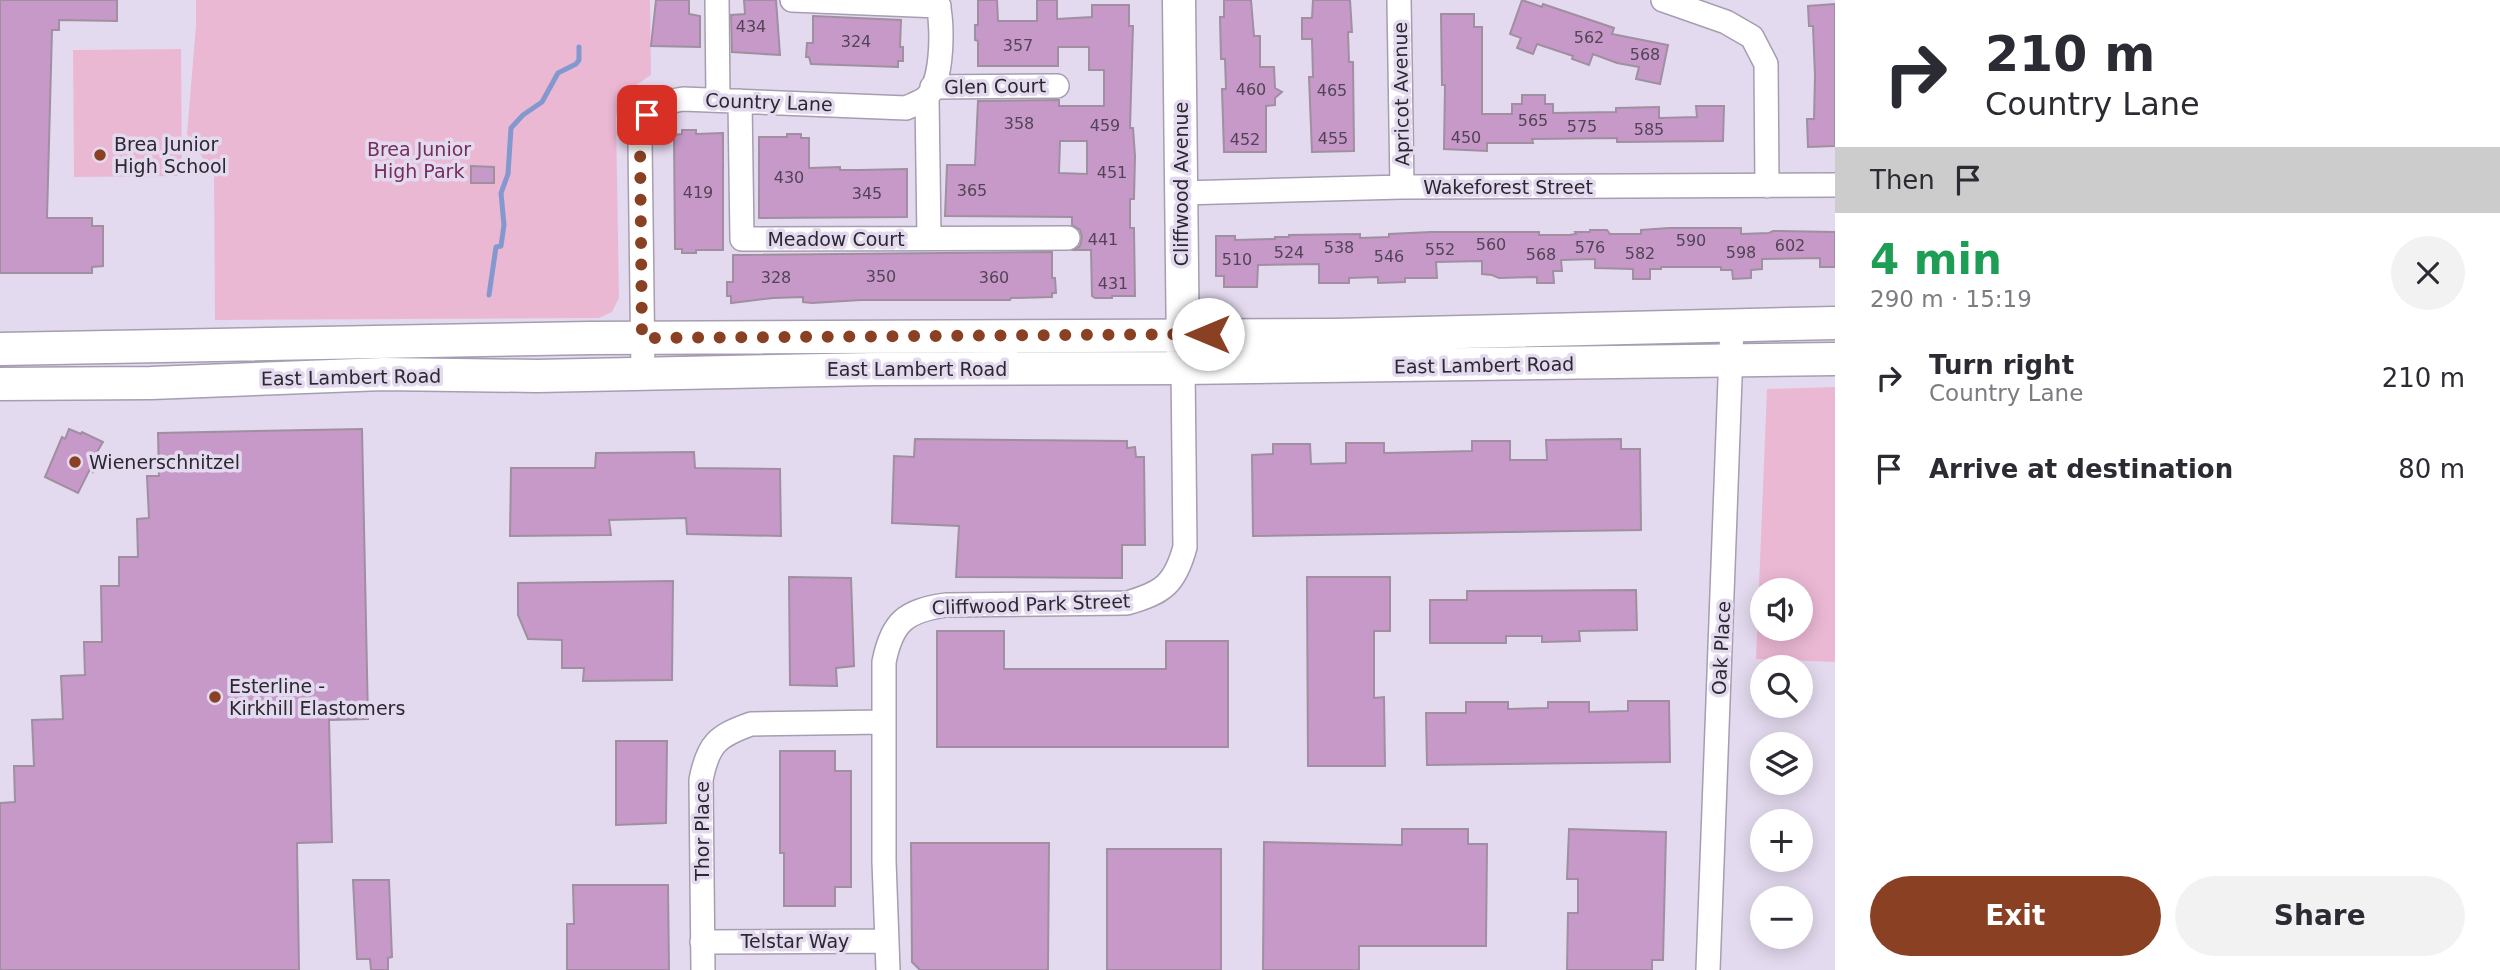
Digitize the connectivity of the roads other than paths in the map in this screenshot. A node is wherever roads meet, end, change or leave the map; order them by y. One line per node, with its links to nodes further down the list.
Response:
1 (717, 0): 9 (street)
2 (792, 0): 6 (street)
3 (1179, 0): 13 (main road, Cliffwood Avenue)
4 (1399, 0): 12 (street, Apricot Avenue)
5 (1663, 0): 11 (street)
6 (938, 3): 8 (street)
7 (1057, 86): 8 (street, Glen Court)
8 (930, 92): 9 (street, Country Lane); 14 (street, Meadow Court)
9 (729, 100): 14 (street, Meadow Court); 19 (street, Country Lane)
10 (1835, 185): 11 (street, Wakeforest Street)
11 (1767, 186): 12 (street, Wakeforest Street)
12 (1402, 187): 13 (street, Wakeforest Street)
13 (1182, 193): 18 (main road, Cliffwood Avenue)
14 (929, 238): 15 (street, Meadow Court)
15 (1068, 238)
16 (1835, 323): 17 (main road, East Lambert Road)
17 (1732, 325): 18 (main road, East Lambert Road); 23 (street, Oak Place)
18 (1182, 334): 19 (main road, East Lambert Road); 24 (main road, Cliffwood Avenue)
19 (642, 338): 20 (main road, East Lambert Road); 25 (street, Country Lane)
20 (381, 341): 21 (main road, East Lambert Road); 26 (main road)
21 (0, 349)
22 (1835, 359): 23 (main road, East Lambert Road)
23 (1732, 362): 24 (main road, East Lambert Road); 33 (street, Oak Place)
24 (1183, 368): 25 (main road, East Lambert Road); 28 (street, Cliffwood Park Street)
25 (643, 373): 26 (main road, East Lambert Road)
26 (383, 374): 27 (main road, East Lambert Road)
27 (0, 384)
28 (884, 722): 29 (street, Cliffwood Park Street); 30 (street, Thor Place)
29 (887, 941): 30 (street, Telstar Way); 32 (street, Cliffwood Park Street)
30 (702, 942): 31 (street, Thor Place)
31 (703, 970)
32 (888, 970)
33 (1708, 970)

